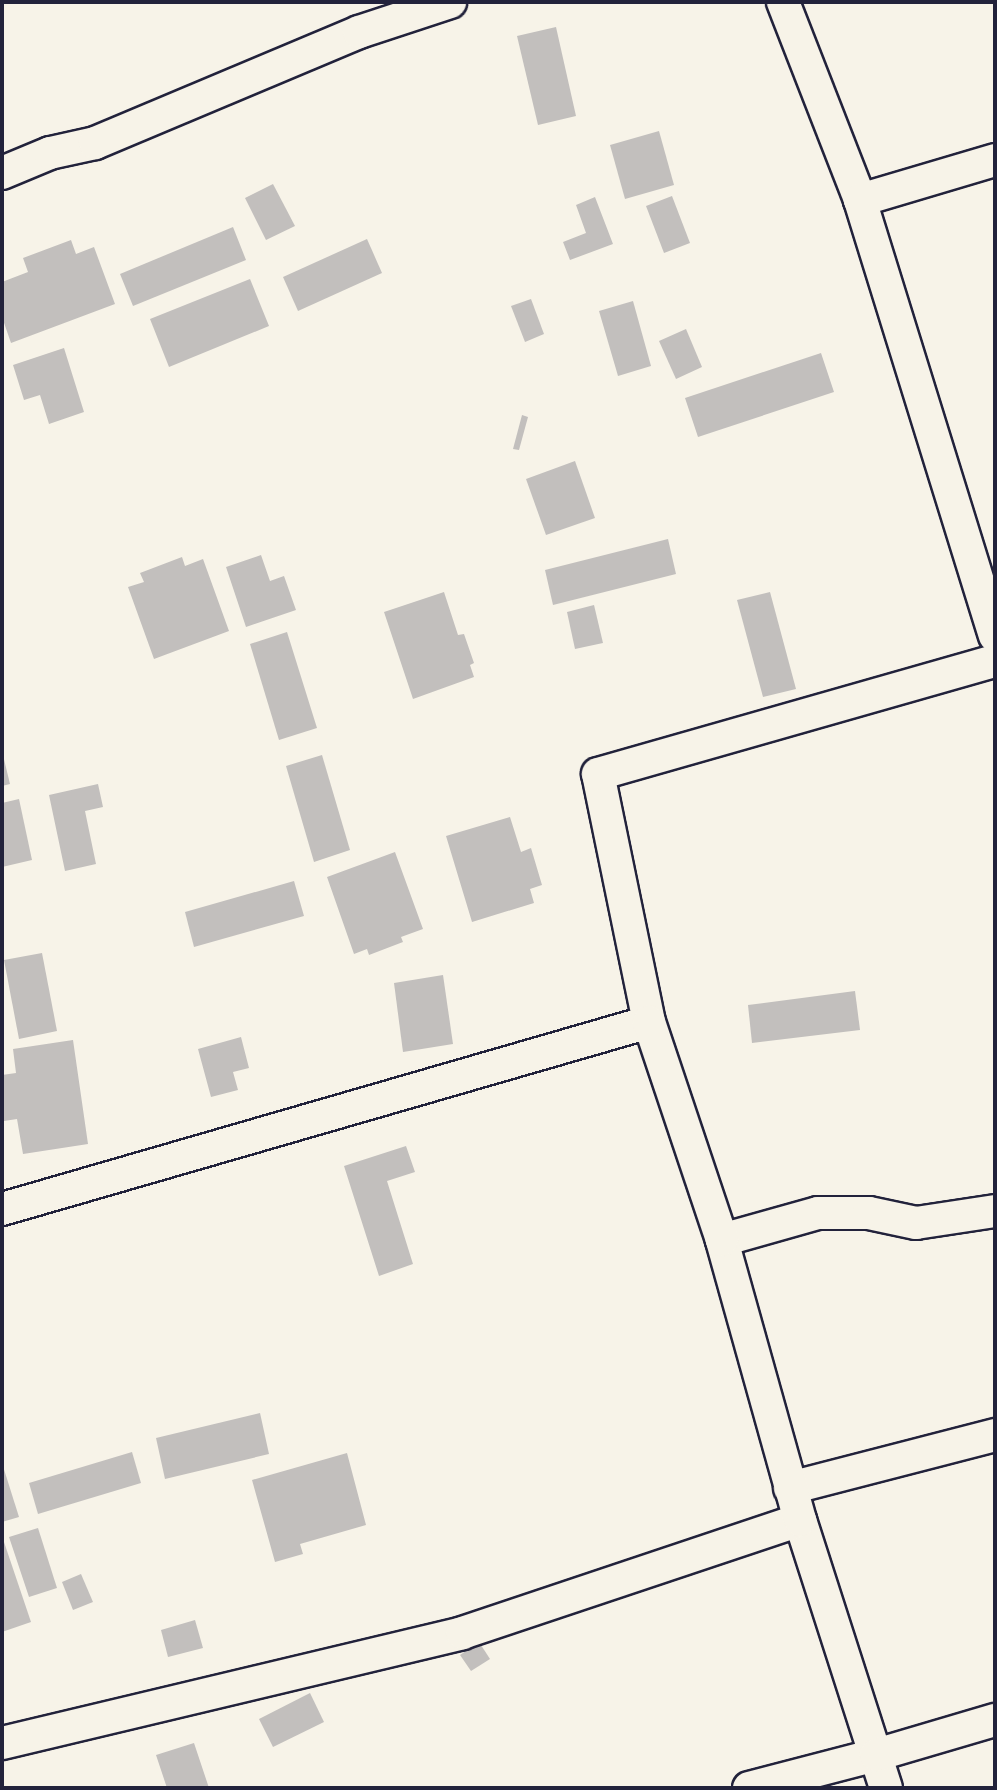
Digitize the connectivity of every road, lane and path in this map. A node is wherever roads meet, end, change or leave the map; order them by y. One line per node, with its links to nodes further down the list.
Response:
1 (450, 2): 4 (street)
2 (783, 2): 5 (street)
3 (995, 160): 5 (street)
4 (2, 173)
5 (860, 200): 6 (street)
6 (995, 636)
7 (995, 661): 8 (street)
8 (649, 1022): 9 (street); 11 (street)
9 (2, 1209)
10 (995, 1211): 11 (street)
11 (722, 1240): 13 (street)
12 (995, 1435): 13 (street)
13 (790, 1488): 14 (street)
14 (800, 1520): 16 (street); 17 (street)
15 (995, 1720): 17 (street)
16 (2, 1743)
17 (876, 1755): 18 (street); 19 (street)
18 (749, 1788)
19 (886, 1788)

